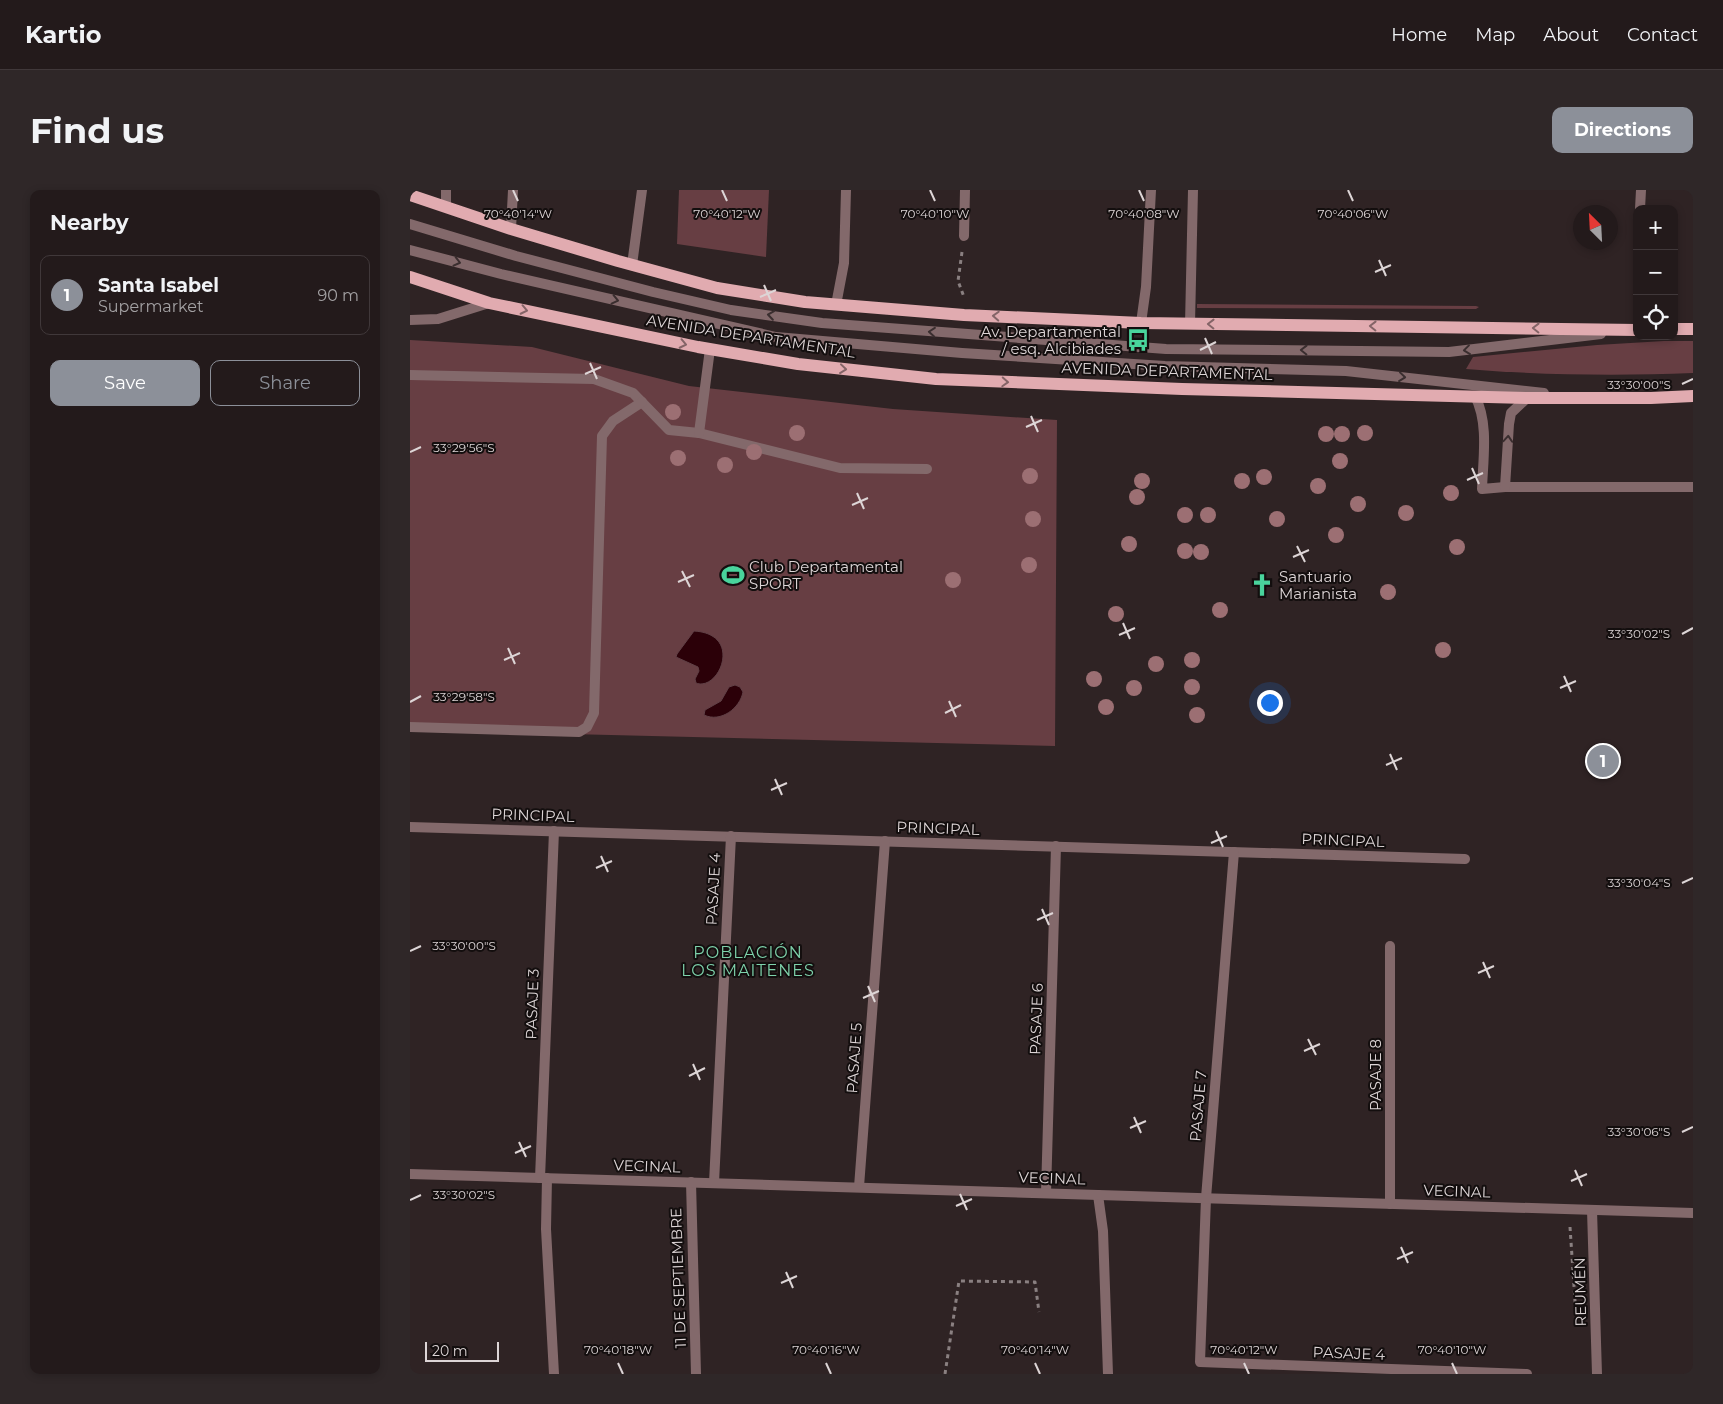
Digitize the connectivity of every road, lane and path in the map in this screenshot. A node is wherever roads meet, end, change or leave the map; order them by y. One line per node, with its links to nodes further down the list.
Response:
1 (446, 190): 11 (street)
2 (513, 190): 13 (street)
3 (642, 190): 16 (street)
4 (846, 190): 20 (street)
5 (965, 190): 14 (street)
6 (1151, 190): 22 (street)
7 (1193, 190): 23 (street)
8 (1641, 190): 10 (street)
9 (410, 195): 11 (main road)
10 (1640, 205)
11 (446, 207): 13 (main road)
12 (410, 224): 27 (street, one-way to 12)
13 (511, 229): 16 (main road)
14 (964, 236): 18 (path)
15 (410, 250): 33 (street, one-way to 33)
16 (632, 265): 20 (main road)
17 (410, 277): 19 (main road, AVENIDA DEPARTAMENTAL)
18 (964, 298)
19 (489, 302): 21 (street); 28 (main road, AVENIDA DEPARTAMENTAL, one-way to 28)
20 (836, 305): 22 (main road, one-way to 20)
21 (410, 320)
22 (1141, 323): 23 (main road)
23 (1190, 324): 26 (main road, one-way to 23)
24 (1678, 329): 25 (main road)
25 (1693, 329)
26 (1633, 330)
27 (1633, 330)
28 (710, 349): 30 (main road, AVENIDA DEPARTAMENTAL, one-way to 30); 35 (street)
29 (410, 375): 34 (street)
30 (1475, 396): 32 (main road, AVENIDA DEPARTAMENTAL); 37 (street)
31 (1693, 396): 33 (main road, AVENIDA DEPARTAMENTAL)
32 (1527, 398): 33 (main road, AVENIDA DEPARTAMENTAL); 37 (street, one-way to 32)
33 (1591, 398)
34 (642, 402): 35 (street); 39 (street)
35 (700, 433): 36 (street)
36 (927, 469)
37 (1505, 487): 38 (street)
38 (1693, 487)
39 (410, 728)
40 (410, 827): 41 (street, PRINCIPAL)
41 (554, 831): 42 (street, PRINCIPAL); 49 (street, PASAJE 3)
42 (731, 836): 43 (street, PRINCIPAL); 51 (street, PASAJE 4)
43 (885, 841): 44 (street, PRINCIPAL); 52 (street, PASAJE 5)
44 (1056, 846): 45 (street, PRINCIPAL); 53 (street, PASAJE 6)
45 (1234, 852): 46 (street, PRINCIPAL); 55 (street, PASAJE 7)
46 (1465, 858)
47 (1390, 946): 56 (street, PASAJE 8)
48 (410, 1174): 49 (street, VECINAL)
49 (543, 1178): 50 (street, VECINAL); 64 (street, PASAJE 3)
50 (691, 1182): 51 (street, VECINAL); 65 (street, 11 DE SEPTIEMBRE)
51 (714, 1183): 52 (street, VECINAL)
52 (859, 1187): 53 (street, VECINAL)
53 (1046, 1193): 54 (street, VECINAL)
54 (1098, 1195): 55 (street, VECINAL); 67 (street)
55 (1206, 1198): 56 (street, VECINAL); 62 (street, PASAJE 7)
56 (1390, 1204): 57 (street, VECINAL)
57 (1569, 1209): 58 (street, VECINAL); 61 (path)
58 (1592, 1210): 59 (street, VECINAL); 69 (street, REUMÉN)
59 (1693, 1213)
60 (1039, 1312): 66 (path)
61 (1576, 1325)
62 (1200, 1362): 63 (street, PASAJE 4)
63 (1212, 1369): 68 (street, PASAJE 4)
64 (554, 1374)
65 (696, 1374)
66 (945, 1374)
67 (1108, 1374)
68 (1527, 1374)
69 (1597, 1374)

